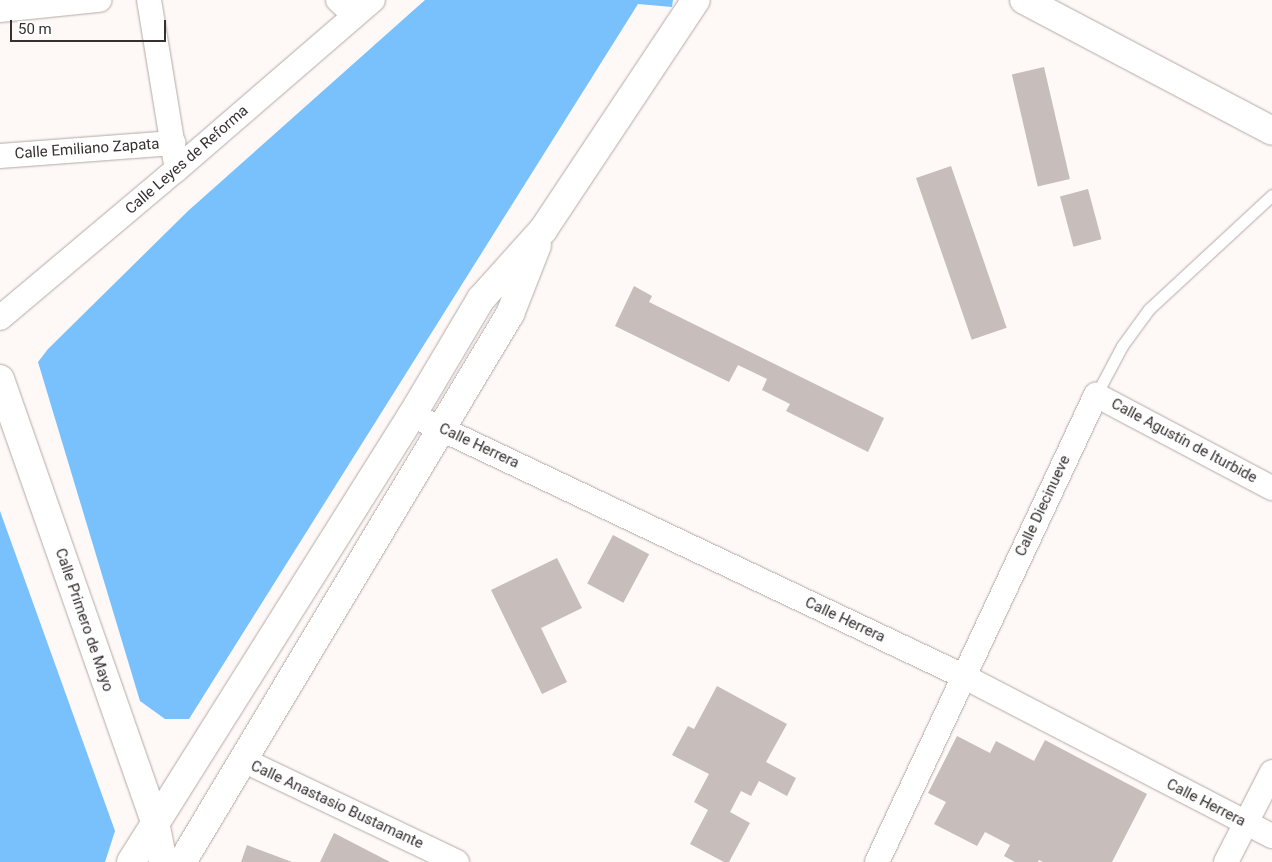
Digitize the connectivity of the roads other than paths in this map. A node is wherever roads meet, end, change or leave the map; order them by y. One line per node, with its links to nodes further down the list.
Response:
1 (99, 0): 7 (street)
2 (149, 0): 9 (street)
3 (373, 0): 6 (street, Calle Leyes de Reforma)
4 (696, 0): 13 (main road)
5 (1024, 0): 8 (main road)
6 (346, 8): 11 (street, Calle Leyes de Reforma)
7 (0, 10)
8 (1272, 131)
9 (174, 143): 10 (street, Calle Emiliano Zapata); 11 (street)
10 (0, 156)
11 (176, 170): 14 (street, Calle Leyes de Reforma)
12 (1272, 195): 16 (lane, Calle Diecinueve)
13 (543, 230): 17 (main road); 18 (main road)
14 (0, 318)
15 (0, 379): 23 (main road, Calle Primero de Mayo)
16 (1096, 395): 19 (street, Calle Agustín de Iturbide); 20 (street, Calle Diecinueve)
17 (412, 415): 18 (street, Calle Herrera); 22 (main road)
18 (442, 429): 20 (street, Calle Herrera); 21 (main road)
19 (1272, 488)
20 (963, 676): 26 (street, Calle Herrera); 32 (street, Calle Diecinueve)
21 (243, 760): 30 (main road); 31 (street, Calle Anastasio Bustamante)
22 (190, 766): 23 (main road); 25 (main road)
23 (135, 768): 25 (main road, Calle Primero de Mayo)
24 (1272, 772): 26 (street)
25 (155, 822): 28 (main road); 29 (main road, Calle Primero de Mayo)
26 (1245, 823): 27 (street, Calle Herrera); 33 (street)
27 (1272, 836)
28 (132, 862)
29 (163, 862)
30 (182, 862)
31 (457, 862)
32 (877, 862)
33 (1226, 862)

